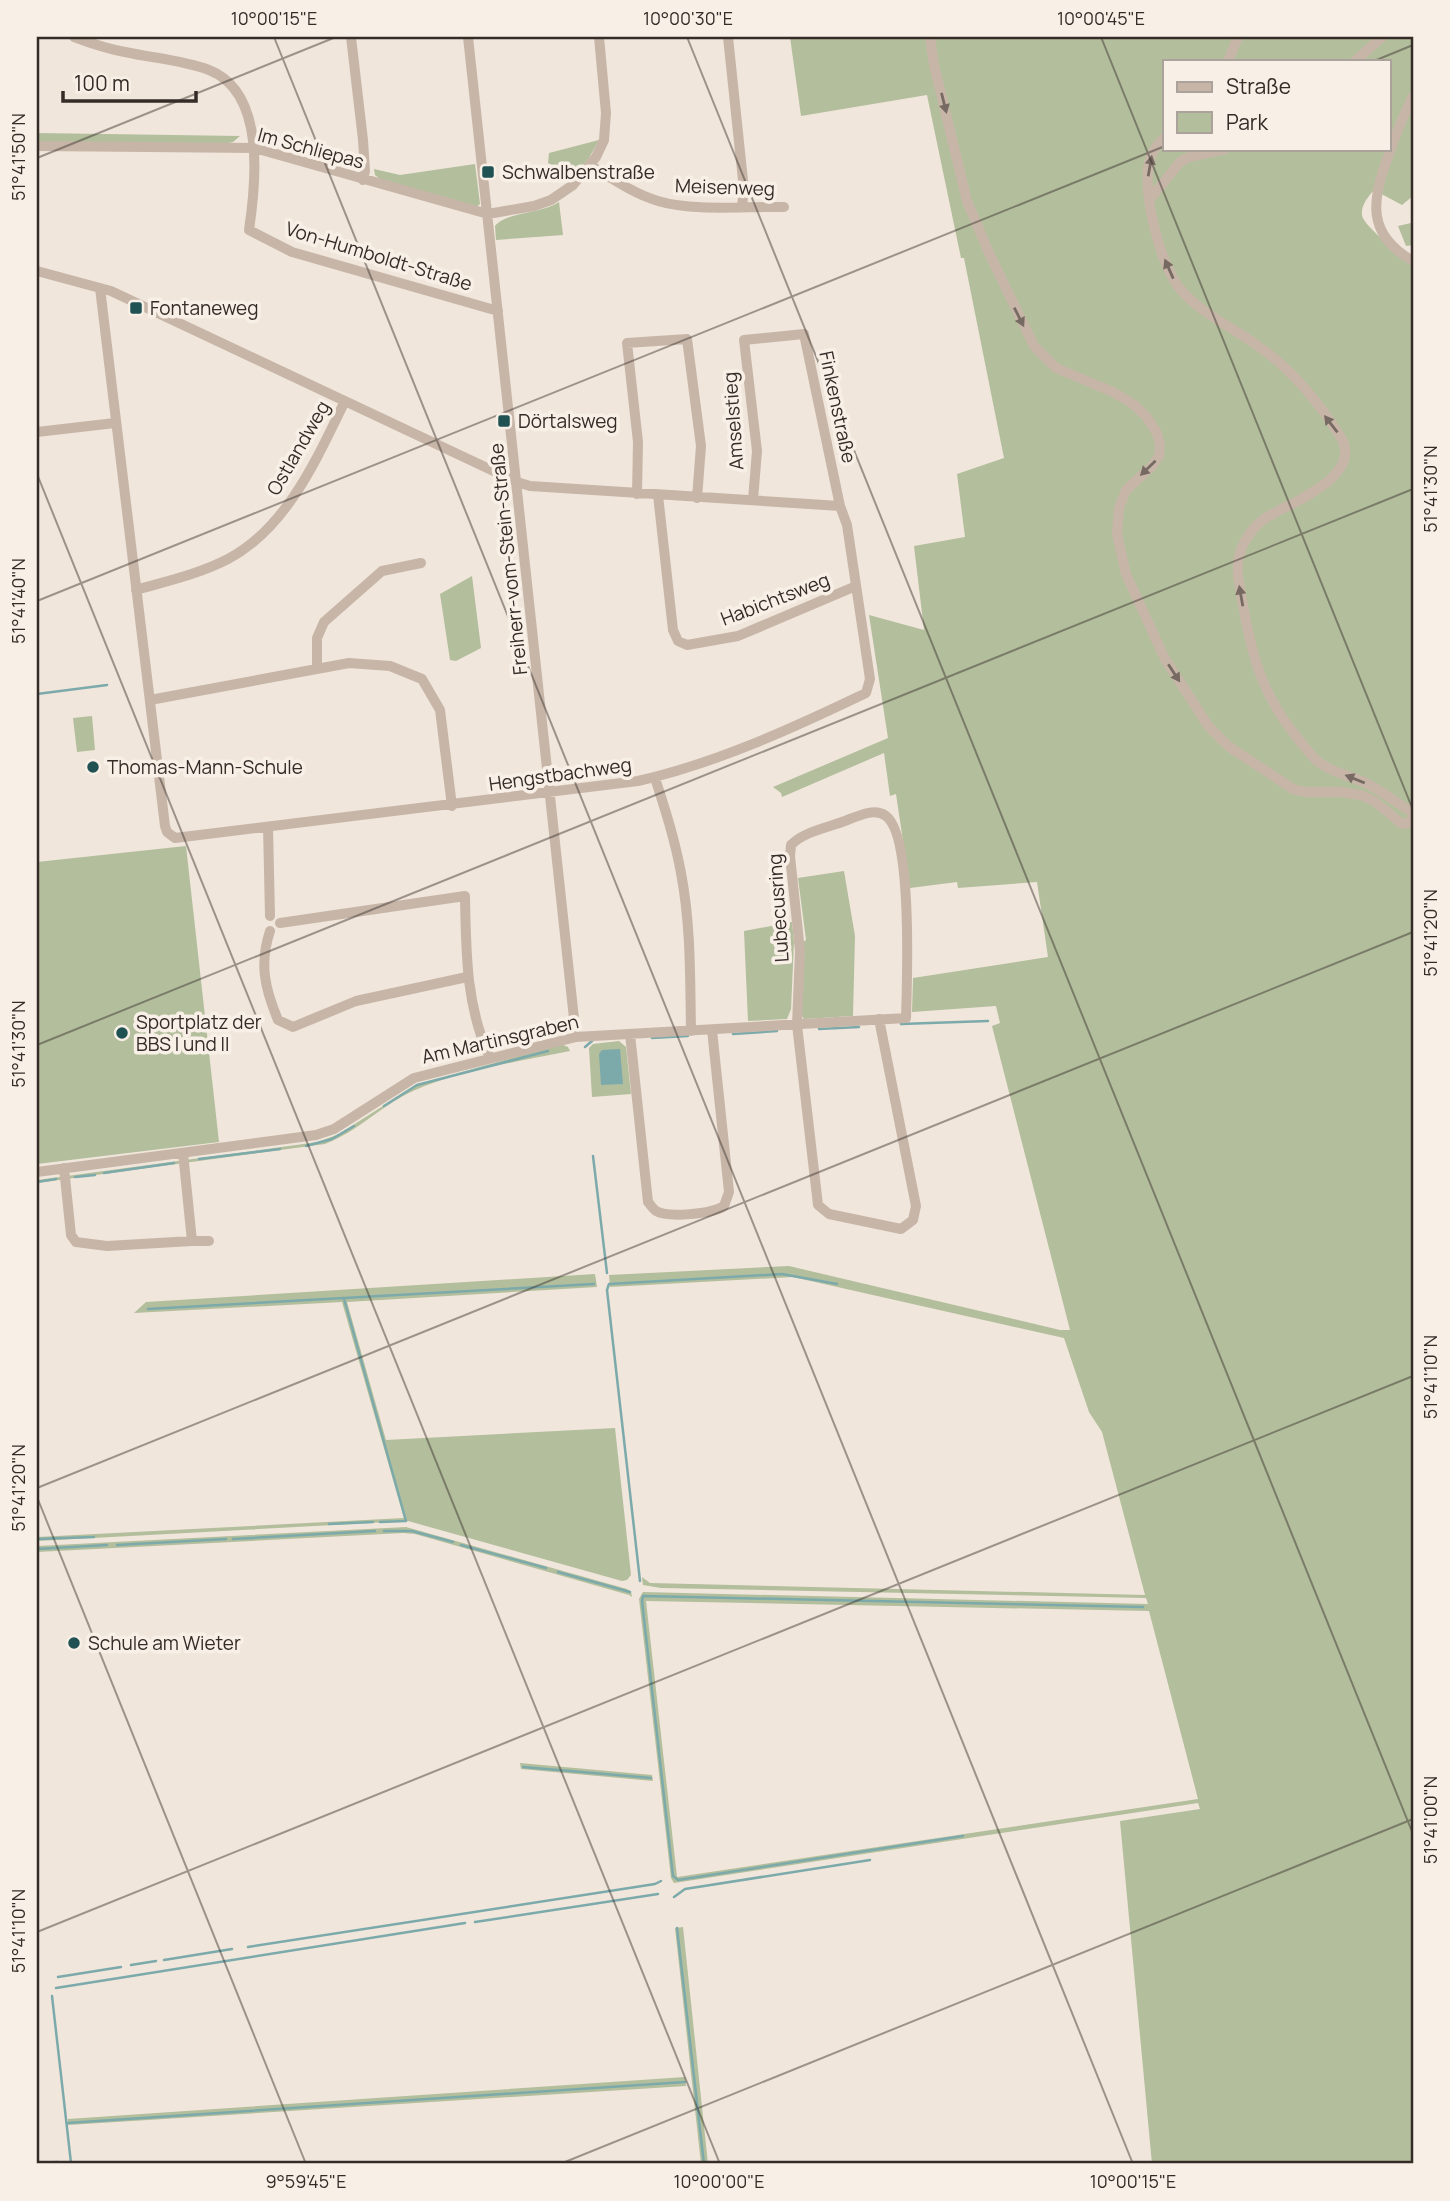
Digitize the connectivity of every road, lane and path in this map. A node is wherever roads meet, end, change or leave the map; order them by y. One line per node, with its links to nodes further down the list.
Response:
1 (74, 37): 14 (street)
2 (351, 37): 17 (street)
3 (468, 37): 21 (street, Freiherr-vom-Stein-Straße)
4 (599, 37): 16 (street)
5 (728, 37): 19 (street)
6 (930, 37): 45 (street, one-way to 45)
7 (1238, 37): 9 (street)
8 (1381, 37): 10 (street)
9 (1228, 60)
10 (1355, 60)
11 (1413, 96): 22 (street)
12 (1163, 140): 18 (street, one-way to 12)
13 (37, 146): 14 (street, Im Schliepas)
14 (256, 148): 17 (street, Im Schliepas); 25 (street, Von-Humboldt-Straße)
15 (1221, 150): 18 (street)
16 (590, 165): 19 (street, Meisenweg); 21 (street)
17 (363, 180): 21 (street, Im Schliepas)
18 (1150, 199): 45 (street, one-way to 18)
19 (742, 206): 20 (street, Meisenweg)
20 (784, 207)
21 (488, 214): 25 (street, Freiherr-vom-Stein-Straße)
22 (1413, 261)
23 (37, 271): 24 (street)
24 (100, 288): 27 (street); 28 (street)
25 (498, 311): 30 (street, Freiherr-vom-Stein-Straße)
26 (744, 340): 34 (street, Amselstieg); 35 (street, Finkenstraße)
27 (345, 401): 30 (street); 38 (street, Ostlandweg)
28 (115, 423): 29 (street); 38 (street)
29 (37, 432)
30 (517, 482): 31 (street); 43 (street, Freiherr-vom-Stein-Straße)
31 (637, 494): 32 (street); 33 (street)
32 (658, 495): 33 (street); 37 (street, Habichtsweg)
33 (697, 498): 34 (street)
34 (753, 499): 35 (street)
35 (840, 506): 37 (street, Habichtsweg)
36 (421, 563): 40 (street)
37 (856, 586): 39 (street, Habichtsweg)
38 (136, 590): 41 (street)
39 (860, 608): 42 (street, Hengstbachweg)
40 (317, 668): 41 (street); 44 (street)
41 (150, 701): 46 (street, Hengstbachweg)
42 (655, 778): 43 (street, Hengstbachweg); 55 (street)
43 (550, 794): 44 (street, Hengstbachweg); 57 (street, Freiherr-vom-Stein-Straße)
44 (452, 806): 46 (street, Hengstbachweg)
45 (1413, 816)
46 (268, 828): 47 (street)
47 (270, 916): 48 (street); 49 (street)
48 (281, 923): 49 (street); 50 (street)
49 (270, 931): 50 (street)
50 (467, 977): 58 (street)
51 (906, 1018): 52 (street, Am Martinsgraben); 53 (street, Lubecusring)
52 (880, 1019): 53 (street, Am Martinsgraben); 53 (street)
53 (797, 1025): 54 (street, Am Martinsgraben)
54 (712, 1030): 55 (street, Am Martinsgraben); 56 (street)
55 (691, 1031): 56 (street, Am Martinsgraben)
56 (630, 1034): 57 (street, Am Martinsgraben)
57 (576, 1037): 58 (street, Am Martinsgraben)
58 (490, 1058): 59 (street, Am Martinsgraben)
59 (183, 1153): 60 (street, Am Martinsgraben); 62 (street)
60 (64, 1168): 61 (street, Am Martinsgraben); 62 (street)
61 (37, 1172)
62 (192, 1241): 63 (street)
63 (209, 1241)

